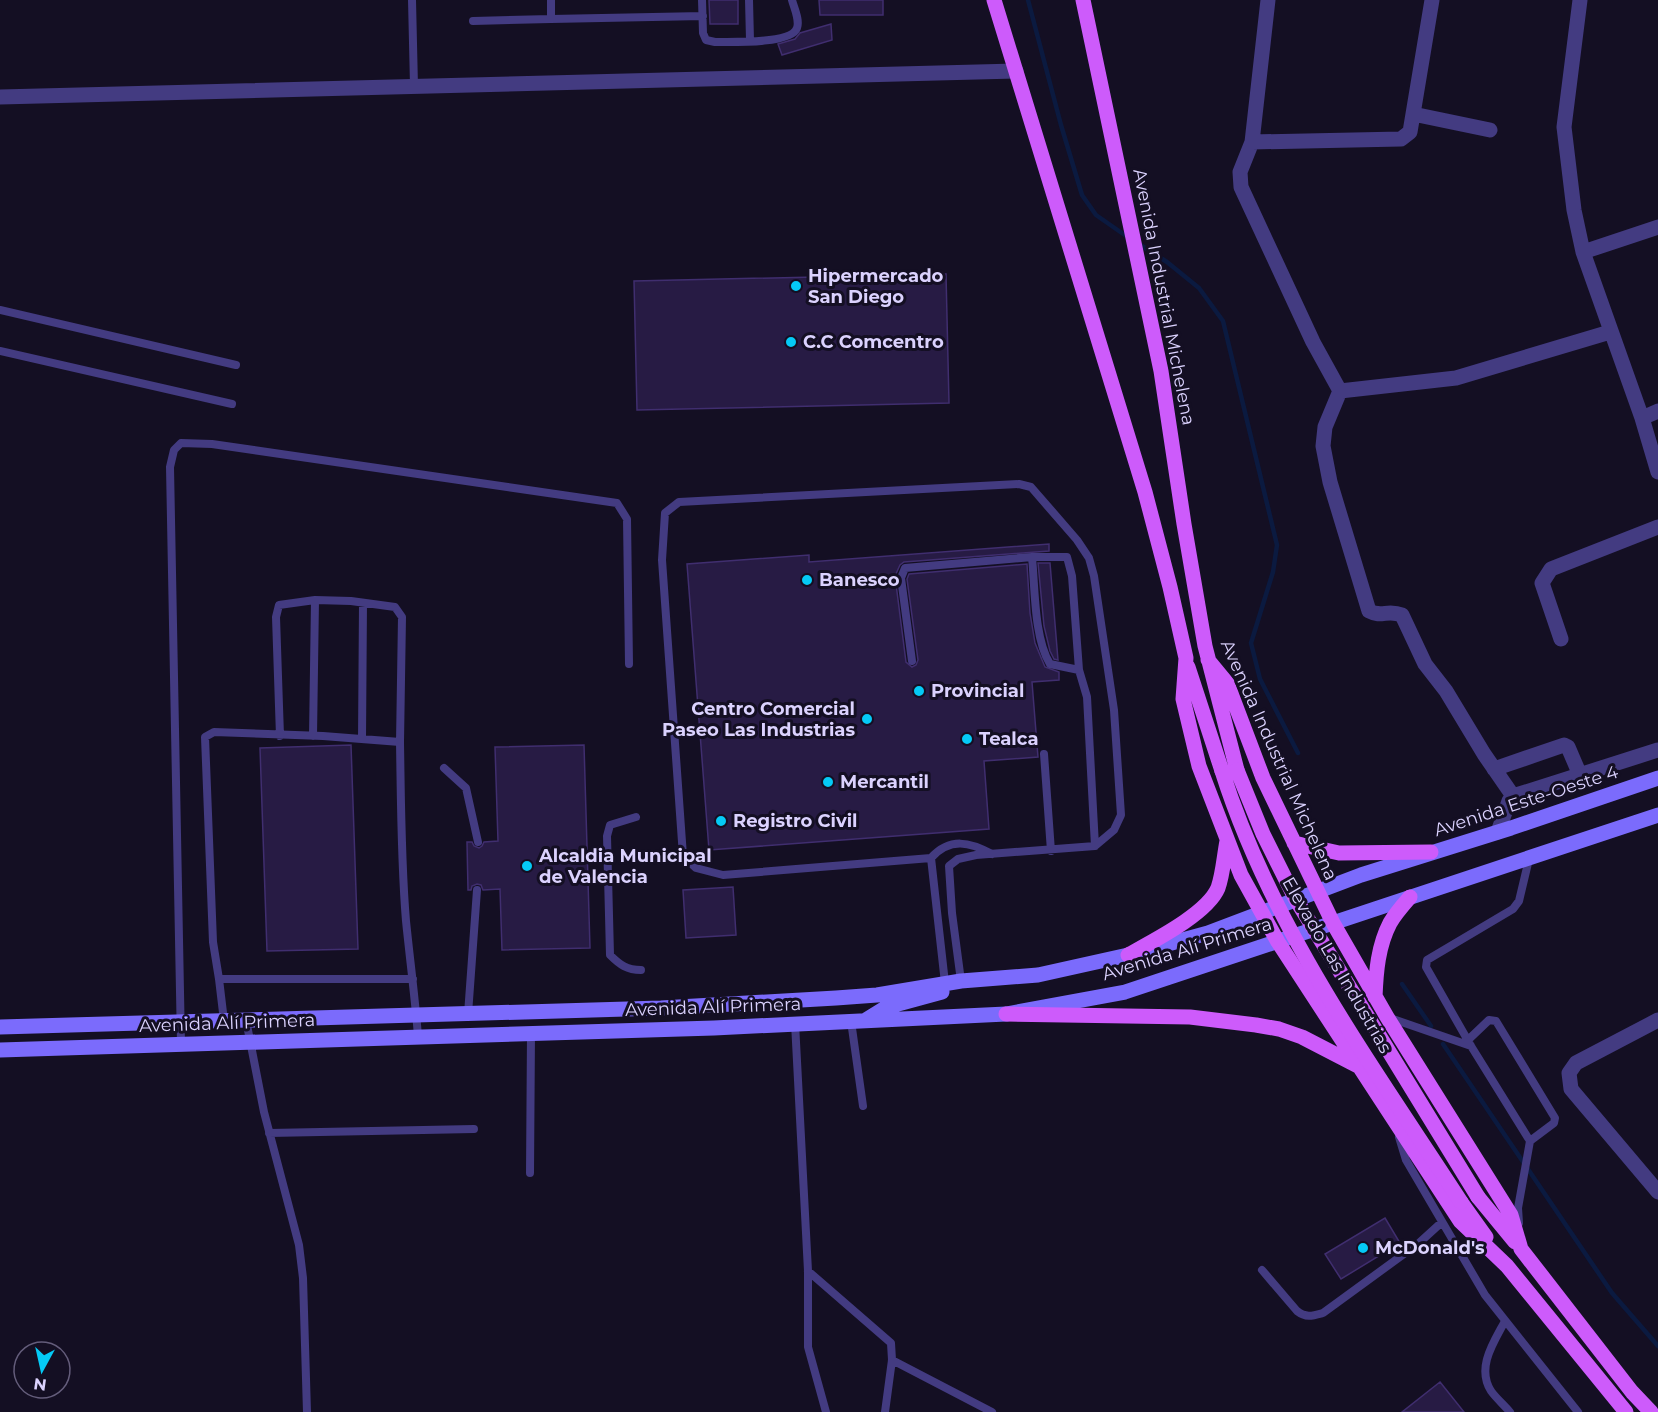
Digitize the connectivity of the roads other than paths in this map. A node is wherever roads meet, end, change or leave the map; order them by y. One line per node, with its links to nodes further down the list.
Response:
1 (412, 0): 16 (lane)
2 (551, 0): 12 (lane)
3 (702, 0): 11 (lane)
4 (749, 0): 14 (lane)
5 (792, 0): 14 (lane)
6 (994, 0): 15 (main road)
7 (1083, 0): 38 (main road, Avenida Industrial Michelena)
8 (1268, 0): 20 (street)
9 (1432, 0): 18 (street)
10 (1580, 0): 22 (street)
11 (703, 16): 12 (lane); 14 (lane)
12 (551, 19): 13 (lane)
13 (473, 21)
14 (750, 40)
15 (1016, 71): 16 (street); 37 (main road)
16 (414, 86): 17 (street)
17 (0, 97)
18 (1413, 114): 19 (street); 20 (street)
19 (1490, 130)
20 (1252, 142): 27 (street)
21 (1658, 227): 22 (street)
22 (1582, 252): 24 (street)
23 (0, 310): 26 (lane)
24 (1610, 332): 27 (street); 30 (street)
25 (0, 351): 28 (lane)
26 (236, 364)
27 (1340, 391): 49 (street)
28 (232, 404)
29 (1658, 411): 30 (street)
30 (1642, 418): 31 (street)
31 (1658, 472)
32 (1658, 527): 36 (street)
33 (1032, 557): 39 (lane); 41 (lane); 41 (lane)
34 (315, 600): 35 (lane); 42 (lane); 43 (lane)
35 (363, 603): 44 (lane); 45 (lane)
36 (1561, 639)
37 (1185, 658): 50 (main road, Elevado Las Industrias); 57 (main road)
38 (1208, 660): 50 (main road, Elevado Las Industrias); 59 (main road, Avenida Industrial Michelena)
39 (912, 661)
40 (629, 664): 88 (lane)
41 (1078, 670): 60 (lane)
42 (280, 736): 43 (lane); 75 (lane)
43 (313, 736): 44 (lane)
44 (362, 739): 45 (lane)
45 (400, 742): 76 (lane)
46 (1658, 750): 51 (street)
47 (1044, 754): 61 (lane)
48 (444, 768): 58 (lane)
49 (1494, 769): 51 (street); 53 (street)
50 (1229, 770): 106 (main road, Elevado Las Industrias, bridge); 107 (main road, Elevado Las Industrias, bridge)
51 (1580, 775): 53 (street)
52 (1658, 777): 56 (main road, Avenida Este-Oeste 4)
53 (1513, 796): 56 (street)
54 (1658, 815): 65 (main road, Avenida Alí Primera)
55 (636, 818): 74 (lane)
56 (1498, 832): 62 (main road, Avenida Este-Oeste 4)
57 (1227, 841): 70 (main road); 73 (main road)
58 (478, 842)
59 (1294, 843): 62 (main road); 68 (main road, Avenida Industrial Michelena)
60 (1095, 846): 61 (lane); 64 (lane)
61 (1051, 851): 63 (lane)
62 (1431, 852): 66 (main road, Avenida Este-Oeste 4)
63 (992, 854): 64 (lane); 77 (lane)
64 (931, 858): 78 (lane)
65 (1529, 859): 69 (main road, Avenida Alí Primera); 94 (lane)
66 (1406, 860): 68 (main road, Avenida Alí Primera)
67 (477, 890): 81 (lane)
68 (1317, 892): 70 (main road, Avenida Alí Primera); 71 (main road, Avenida Industrial Michelena)
69 (1410, 897): 71 (main road, Avenida Alí Primera); 79 (main road)
70 (1263, 914): 72 (main road); 73 (main road, Avenida Alí Primera)
71 (1333, 923): 72 (main road, Avenida Alí Primera); 79 (main road, Avenida Industrial Michelena)
72 (1278, 942): 82 (main road, Avenida Alí Primera); 97 (main road)
73 (1128, 955): 77 (main road, Avenida Alí Primera)
74 (641, 970)
75 (219, 979): 76 (lane); 86 (lane)
76 (413, 979): 80 (lane)
77 (961, 981): 78 (main road, Avenida Alí Primera); 87 (main road)
78 (945, 983): 81 (main road, Avenida Alí Primera)
79 (1375, 997): 83 (main road, Avenida Industrial Michelena)
80 (416, 1014): 81 (main road, Avenida Alí Primera); 84 (main road, Avenida Alí Primera); 92 (lane)
81 (468, 1014)
82 (1006, 1014): 87 (main road, Avenida Alí Primera); 97 (main road)
83 (1386, 1017): 94 (lane); 106 (main road, Avenida Industrial Michelena)
84 (246, 1020): 86 (main road, Avenida Alí Primera); 93 (lane)
85 (1658, 1020): 104 (street)
86 (224, 1021): 88 (main road, Avenida Alí Primera)
87 (859, 1021): 89 (main road, Avenida Alí Primera); 98 (lane)
88 (181, 1022): 90 (main road, Avenida Alí Primera); 95 (lane)
89 (795, 1023): 91 (main road, Avenida Alí Primera); 109 (lane)
90 (0, 1027)
91 (531, 1033): 92 (main road, Avenida Alí Primera); 103 (lane)
92 (418, 1036): 93 (main road, Avenida Alí Primera)
93 (249, 1042): 95 (main road, Avenida Alí Primera); 101 (lane)
94 (1469, 1043): 102 (lane); 102 (lane)
95 (181, 1044): 96 (main road, Avenida Alí Primera)
96 (0, 1050)
97 (1360, 1067): 99 (main road)
98 (863, 1106)
99 (1392, 1116): 105 (lane); 107 (main road)
100 (474, 1128): 101 (lane)
101 (269, 1133): 112 (lane)
102 (1530, 1141): 106 (lane)
103 (530, 1173)
104 (1658, 1192)
105 (1442, 1222): 108 (lane); 110 (lane)
106 (1521, 1249): 119 (main road, Avenida Industrial Michelena)
107 (1507, 1266): 118 (main road)
108 (1262, 1270)
109 (808, 1271): 111 (lane); 113 (lane)
110 (1505, 1321): 116 (lane); 117 (lane)
111 (892, 1360): 114 (lane); 115 (lane)
112 (307, 1412)
113 (826, 1412)
114 (885, 1412)
115 (992, 1412)
116 (1510, 1412)
117 (1578, 1412)
118 (1626, 1412)
119 (1651, 1412)

